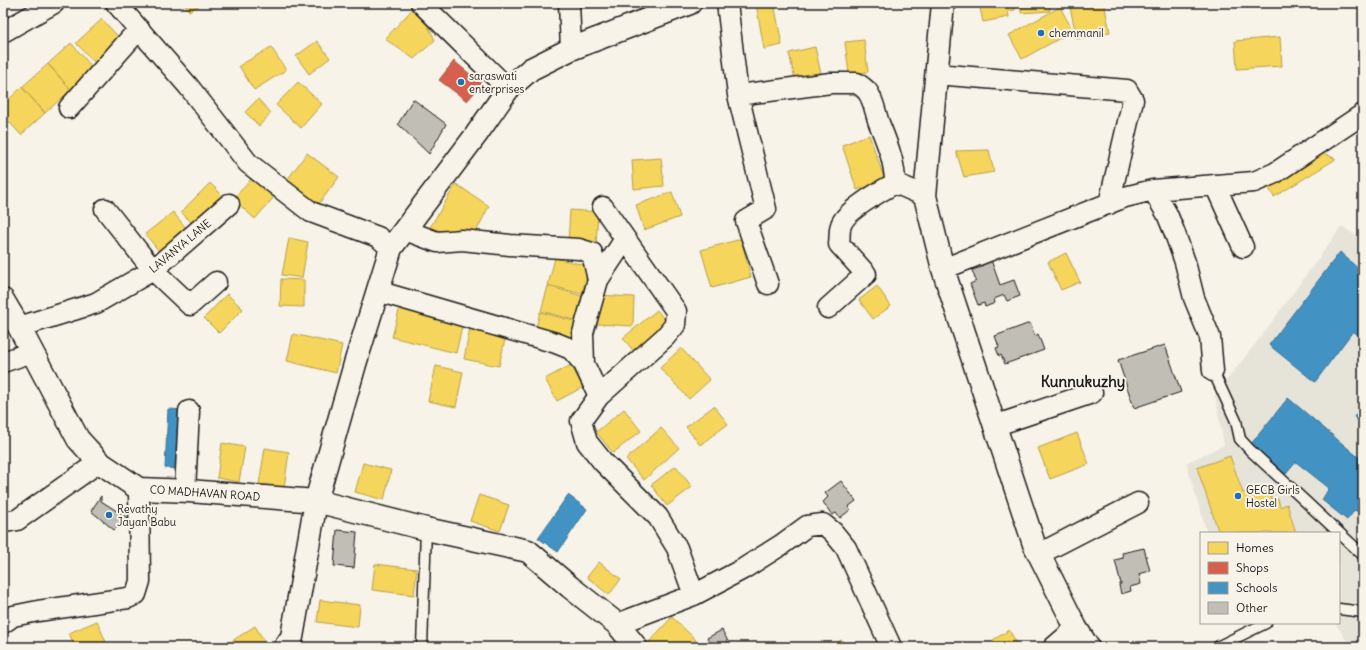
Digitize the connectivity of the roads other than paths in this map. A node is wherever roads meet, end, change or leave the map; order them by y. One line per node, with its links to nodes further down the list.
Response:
1 (54, 3): 9 (street)
2 (116, 3): 8 (street)
3 (422, 3): 12 (street)
4 (569, 3): 10 (street)
5 (690, 3): 10 (street)
6 (727, 3): 13 (street)
7 (944, 3): 11 (street)
8 (139, 30): 14 (street); 27 (street)
9 (3, 32)
10 (571, 49): 12 (street)
11 (936, 74): 19 (street); 21 (street)
12 (508, 89): 24 (street)
13 (738, 95): 16 (street); 32 (street)
14 (69, 108)
15 (1363, 114): 17 (street)
16 (895, 183): 19 (street); 35 (street)
17 (1215, 185): 18 (street); 26 (street)
18 (1153, 190): 21 (street); 40 (street)
19 (925, 196): 28 (street)
20 (228, 204): 29 (street, LAVANYA LANE)
21 (1109, 204): 28 (street)
22 (603, 207): 25 (street)
23 (105, 209): 29 (street)
24 (405, 230): 27 (street); 30 (street)
25 (625, 239): 30 (street); 42 (street)
26 (1242, 247)
27 (391, 248): 33 (street)
28 (943, 269): 44 (street)
29 (153, 270): 31 (street); 36 (street, LAVANYA LANE)
30 (598, 280): 39 (street)
31 (216, 282)
32 (768, 284)
33 (377, 291): 39 (street); 48 (street)
34 (3, 300): 36 (street, CO MADHAVAN ROAD)
35 (828, 308)
36 (18, 327): 37 (street, CO MADHAVAN ROAD)
37 (32, 352): 38 (street); 45 (street, CO MADHAVAN ROAD)
38 (3, 362)
39 (584, 364): 42 (street)
40 (1213, 371): 52 (lane)
41 (1092, 394): 44 (street)
42 (599, 396): 56 (street)
43 (189, 411): 47 (street)
44 (994, 426): 54 (street)
45 (99, 462): 46 (street, CO MADHAVAN ROAD); 50 (street)
46 (139, 489): 47 (street, CO MADHAVAN ROAD); 59 (street)
47 (185, 491): 48 (street, CO MADHAVAN ROAD)
48 (316, 501): 51 (street, CO MADHAVAN ROAD); 63 (street)
49 (1138, 503): 54 (street)
50 (3, 522)
51 (426, 529): 60 (street, CO MADHAVAN ROAD); 64 (lane)
52 (1338, 532)
53 (1340, 534): 55 (lane)
54 (1039, 554): 62 (street)
55 (1363, 555)
56 (694, 594): 60 (street); 66 (street)
57 (1340, 609): 58 (lane)
58 (1363, 612)
59 (3, 623)
60 (617, 624): 65 (street, CO MADHAVAN ROAD)
61 (1264, 624): 69 (lane)
62 (1076, 628): 67 (street); 68 (street)
63 (285, 647)
64 (422, 647)
65 (636, 647)
66 (891, 647)
67 (1054, 647)
68 (1088, 647)
69 (1217, 647)

